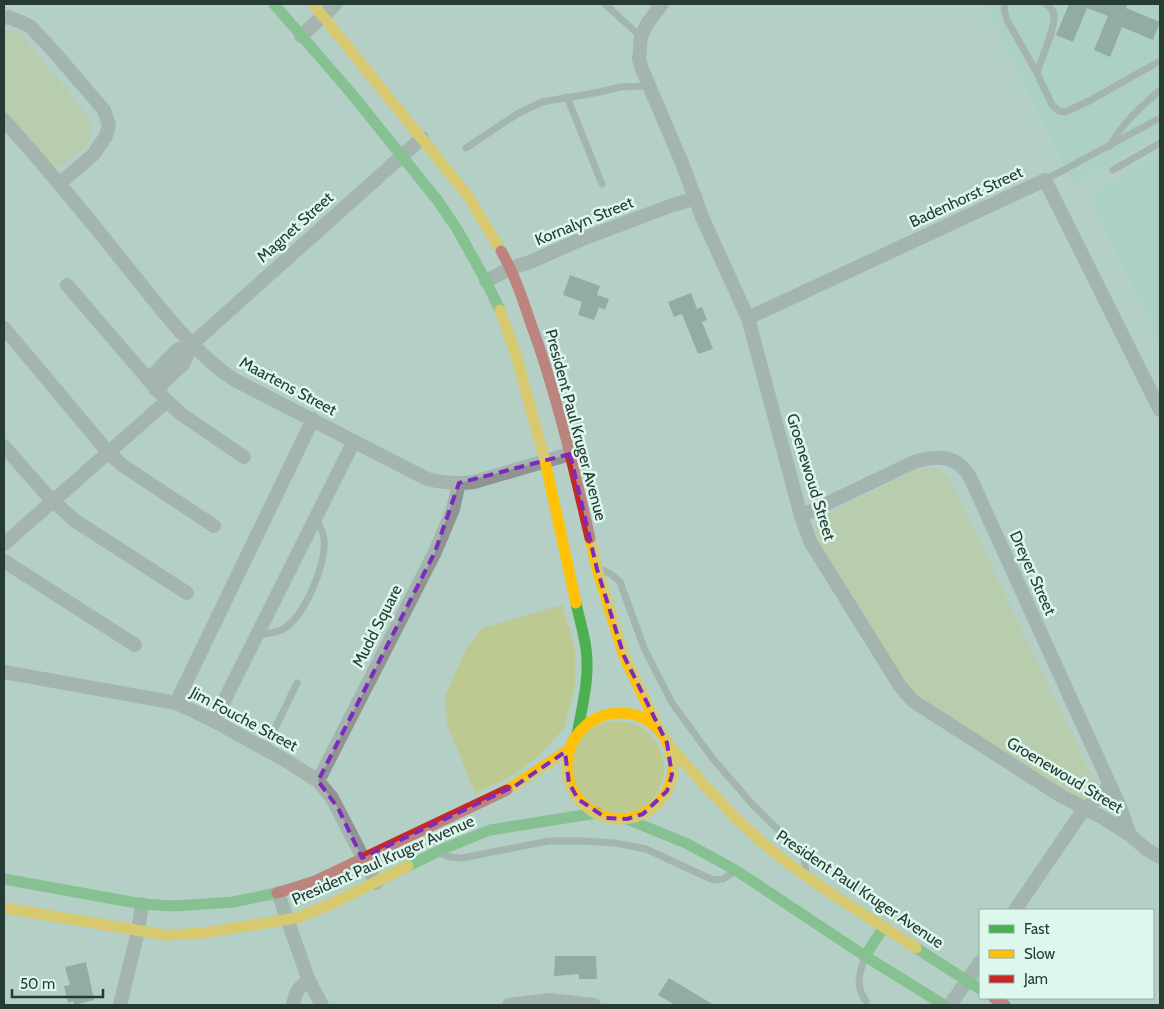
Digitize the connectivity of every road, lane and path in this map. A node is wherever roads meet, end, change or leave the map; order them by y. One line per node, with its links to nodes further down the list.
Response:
1 (274, 4): 10 (street)
2 (312, 4): 8 (street, President Paul Kruger Avenue)
3 (336, 4): 8 (street)
4 (605, 4): 11 (lane)
5 (662, 4): 11 (street, Groenewoud Street)
6 (1005, 4): 13 (lane)
7 (1046, 4): 13 (lane)
8 (323, 15): 10 (street); 19 (street, President Paul Kruger Avenue)
9 (4, 18): 26 (street)
10 (301, 36): 23 (street)
11 (641, 37): 14 (street, Groenewoud Street)
12 (1160, 61): 13 (lane)
13 (1037, 73)
14 (648, 86): 16 (lane); 28 (street, Groenewoud Street)
15 (1160, 90): 21 (lane)
16 (567, 97): 22 (lane); 27 (lane)
17 (1160, 118): 21 (lane)
18 (4, 120): 26 (street, Maartens Street)
19 (422, 138): 23 (street, Magnet Street); 29 (street, President Paul Kruger Avenue)
20 (1160, 144): 24 (lane)
21 (1110, 146): 25 (lane)
22 (466, 148)
23 (402, 155): 30 (street); 34 (street, Magnet Street)
24 (1113, 170)
25 (1046, 180): 32 (street, Badenhorst Street); 37 (street, Badenhorst Street)
26 (60, 183): 34 (street, Maartens Street)
27 (602, 184)
28 (696, 198): 29 (street, Kornalyn Street); 32 (street, Groenewoud Street)
29 (510, 268): 30 (street, Kornalyn Street); 42 (street, President Paul Kruger Avenue)
30 (486, 281): 44 (street)
31 (67, 285): 35 (street)
32 (748, 318): 48 (street, Groenewoud Street)
33 (4, 328): 41 (street)
34 (193, 343): 35 (street, Magnet Street); 38 (street, Maartens Street)
35 (152, 385): 36 (street)
36 (167, 402): 41 (street); 43 (street)
37 (1160, 410)
38 (313, 420): 39 (street, Maartens Street); 60 (street)
39 (354, 441): 45 (street, Maartens Street); 49 (street)
40 (4, 446): 46 (street)
41 (108, 452): 46 (street); 50 (street)
42 (570, 454): 44 (street, Maartens Street); 54 (street, President Paul Kruger Avenue)
43 (244, 457)
44 (545, 461): 45 (street, Maartens Street); 62 (street)
45 (459, 483): 66 (street, Mudd Square)
46 (53, 502): 52 (street); 55 (street)
47 (823, 506): 48 (street, Dreyer Street); 51 (street, Dreyer Street); 67 (street, Dreyer Street)
48 (801, 516): 51 (street, Groenewoud Street)
49 (316, 518): 56 (street); 56 (lane)
50 (214, 526)
51 (806, 530): 68 (street, Groenewoud Street)
52 (4, 544)
53 (4, 561): 57 (street)
54 (597, 569): 63 (street, President Paul Kruger Avenue); 76 (lane)
55 (187, 593)
56 (257, 635): 61 (street)
57 (135, 645)
58 (4, 672): 60 (street, Jim Fouche Street)
59 (297, 683): 65 (lane)
60 (176, 703): 61 (street, Jim Fouche Street)
61 (214, 721): 65 (street, Jim Fouche Street)
62 (576, 735): 63 (street); 64 (street)
63 (664, 738): 70 (street); 76 (street, President Paul Kruger Avenue)
64 (570, 749): 69 (street); 74 (street, President Paul Kruger Avenue)
65 (265, 750): 66 (street, Jim Fouche Street)
66 (318, 781): 74 (street, Jim Fouche Street)
67 (1109, 783): 68 (street); 71 (street, Dreyer Street)
68 (1084, 809): 71 (street, Groenewoud Street); 82 (street)
69 (597, 814): 70 (street); 72 (street, President Paul Kruger Avenue)
70 (627, 819): 75 (street)
71 (1130, 835): 73 (street, Groenewoud Street)
72 (437, 851): 75 (lane); 78 (street, President Paul Kruger Avenue)
73 (1160, 857)
74 (362, 858): 78 (street, Jim Fouche Street); 79 (street, President Paul Kruger Avenue)
75 (737, 871): 86 (street)
76 (808, 878): 84 (street, President Paul Kruger Avenue)
77 (4, 880): 80 (street, President Paul Kruger Avenue)
78 (376, 883): 83 (street, President Paul Kruger Avenue)
79 (278, 893): 80 (street, President Paul Kruger Avenue); 83 (street)
80 (142, 904): 85 (street)
81 (4, 908): 85 (street, President Paul Kruger Avenue)
82 (1016, 909)
83 (287, 920): 85 (street, President Paul Kruger Avenue); 88 (street)
84 (884, 927): 86 (street); 89 (street, President Paul Kruger Avenue)
85 (138, 931): 92 (street)
86 (865, 956): 91 (lane); 97 (street)
87 (979, 963): 89 (street)
88 (309, 981): 93 (street); 94 (street)
89 (967, 981): 90 (street, President Paul Kruger Avenue); 98 (street)
90 (979, 988)
91 (866, 1001)
92 (120, 1005)
93 (293, 1005)
94 (322, 1005)
95 (510, 1005): 96 (street)
96 (594, 1005)
97 (944, 1005)
98 (950, 1005)

